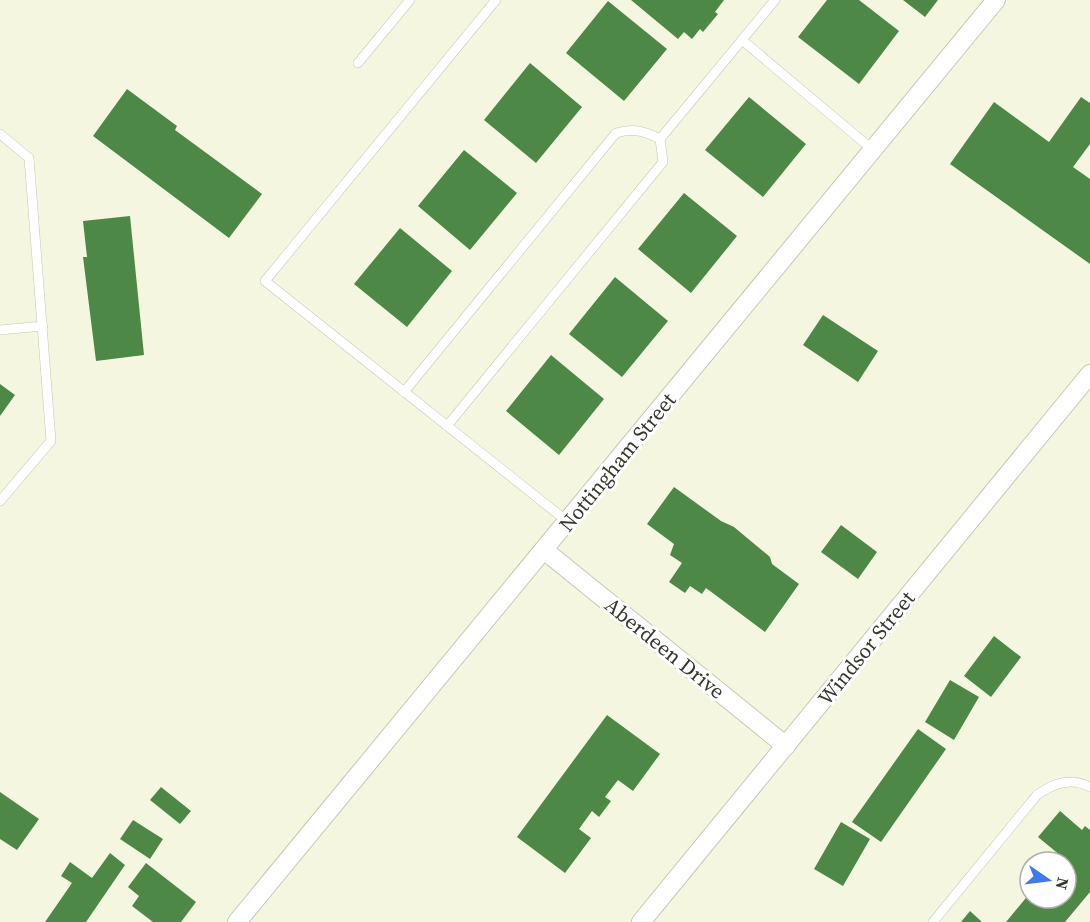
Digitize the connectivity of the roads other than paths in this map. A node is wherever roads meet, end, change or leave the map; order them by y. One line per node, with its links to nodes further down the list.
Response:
1 (410, 0): 6 (lane)
2 (496, 0): 13 (lane)
3 (775, 0): 5 (lane)
4 (996, 0): 9 (street, Nottingham Street)
5 (742, 40): 8 (lane); 9 (lane)
6 (358, 63)
7 (0, 134): 10 (lane)
8 (660, 139): 13 (lane); 14 (lane)
9 (873, 150): 16 (street, Nottingham Street)
10 (42, 326): 11 (lane); 15 (lane)
11 (0, 330)
12 (1090, 375): 18 (street, Windsor Street)
13 (404, 392): 14 (lane)
14 (447, 426): 16 (lane)
15 (0, 501)
16 (568, 522): 17 (street, Nottingham Street)
17 (544, 550): 18 (street, Aberdeen Drive); 20 (street, Nottingham Street)
18 (786, 746): 21 (street, Windsor Street)
19 (1090, 787): 22 (lane)
20 (237, 922)
21 (641, 922)
22 (933, 922)

